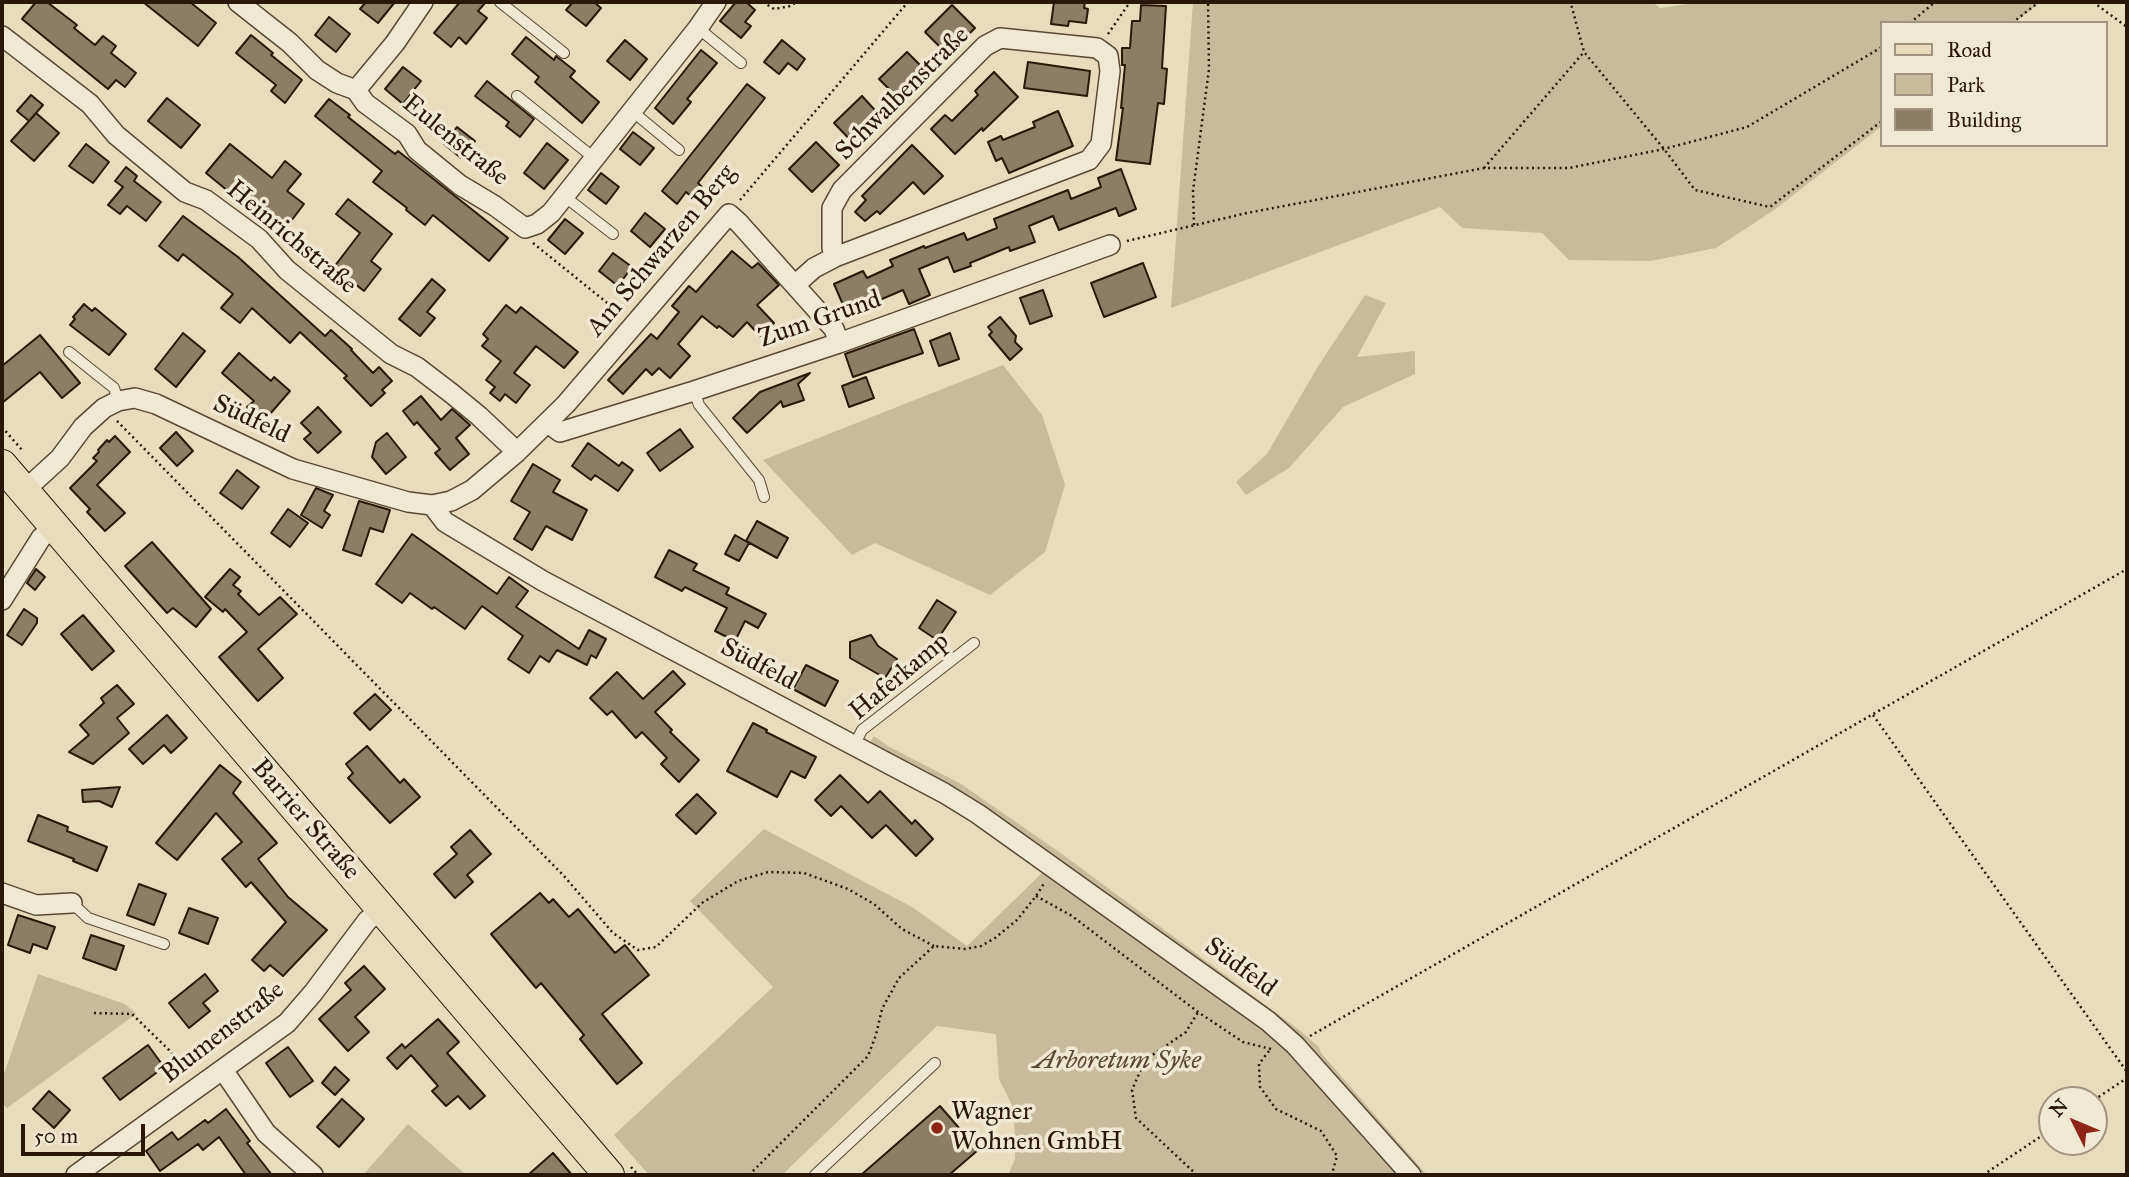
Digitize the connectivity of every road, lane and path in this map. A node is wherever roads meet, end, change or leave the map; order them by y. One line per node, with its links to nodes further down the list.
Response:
1 (238, 2): 24 (street, Eulenstraße)
2 (423, 2): 24 (street)
3 (500, 2): 22 (lane)
4 (716, 2): 16 (street)
5 (763, 2): 6 (path)
6 (796, 2)
7 (908, 2): 33 (path, Am Schwarzen Berg)
8 (1130, 2): 19 (path)
9 (1208, 2): 34 (path)
10 (1568, 2): 21 (path)
11 (1935, 2): 14 (path)
12 (2039, 2): 15 (path)
13 (2093, 2): 17 (path)
14 (1912, 21)
15 (2015, 21)
16 (698, 27): 23 (lane); 26 (street)
17 (2127, 27)
18 (2, 36): 46 (street, Heinrichstraße)
19 (1097, 48): 38 (street, Schwalbenstraße); 38 (street)
20 (1881, 48): 28 (path)
21 (1584, 52): 28 (path); 31 (path)
22 (564, 53)
23 (741, 64)
24 (356, 90): 35 (street, Eulenstraße)
25 (517, 96): 30 (lane)
26 (631, 110): 29 (lane); 30 (street)
27 (1881, 122): 28 (path)
28 (1664, 149): 31 (path)
29 (679, 150)
30 (594, 158): 32 (street)
31 (1484, 168): 34 (path)
32 (564, 196): 35 (street); 36 (lane)
33 (729, 214): 39 (street); 40 (street, Am Schwarzen Berg)
34 (1194, 225): 37 (path)
35 (525, 228): 40 (path)
36 (614, 234)
37 (1110, 245): 41 (street, Zum Grund)
38 (835, 257): 39 (street)
39 (795, 285): 41 (street)
40 (634, 325): 45 (street, Am Schwarzen Berg)
41 (839, 343): 43 (street, Zum Grund)
42 (69, 352): 44 (lane)
43 (694, 391): 45 (street, Zum Grund); 49 (lane)
44 (111, 404): 48 (street); 50 (street, Südfeld); 63 (path)
45 (548, 423): 46 (street, Am Schwarzen Berg)
46 (517, 453): 50 (street, Am Schwarzen Berg)
47 (2, 465): 48 (main road, Barrier Straße)
48 (24, 491): 51 (main road, Barrier Straße)
49 (764, 497)
50 (432, 505): 56 (street, Südfeld)
51 (54, 527): 53 (street); 61 (main road, Barrier Straße)
52 (2127, 569): 55 (path)
53 (2, 600)
54 (974, 643): 56 (lane, Haferkamp)
55 (1873, 715): 66 (path); 70 (path)
56 (854, 746): 57 (street, Südfeld)
57 (1056, 868): 59 (path); 66 (street, Südfeld)
58 (2, 893): 60 (street)
59 (1036, 896): 63 (path); 64 (path)
60 (72, 903): 62 (lane)
61 (382, 909): 69 (street, Blumenstraße); 77 (main road, Barrier Straße)
62 (164, 944)
63 (934, 946): 78 (path)
64 (1198, 1012): 67 (path); 80 (path)
65 (94, 1013): 72 (path)
66 (1295, 1045): 67 (path); 82 (street, Südfeld)
67 (1270, 1050): 81 (path)
68 (935, 1063): 79 (lane)
69 (223, 1070): 72 (street, Blumenstraße); 76 (street)
70 (2127, 1072)
71 (2127, 1078): 73 (path)
72 (198, 1088): 75 (street, Blumenstraße)
73 (2108, 1091)
74 (2038, 1138): 83 (path)
75 (76, 1175)
76 (313, 1175)
77 (609, 1175)
78 (749, 1175)
79 (815, 1175)
80 (1197, 1175)
81 (1329, 1175)
82 (1411, 1175)
83 (1983, 1175)

